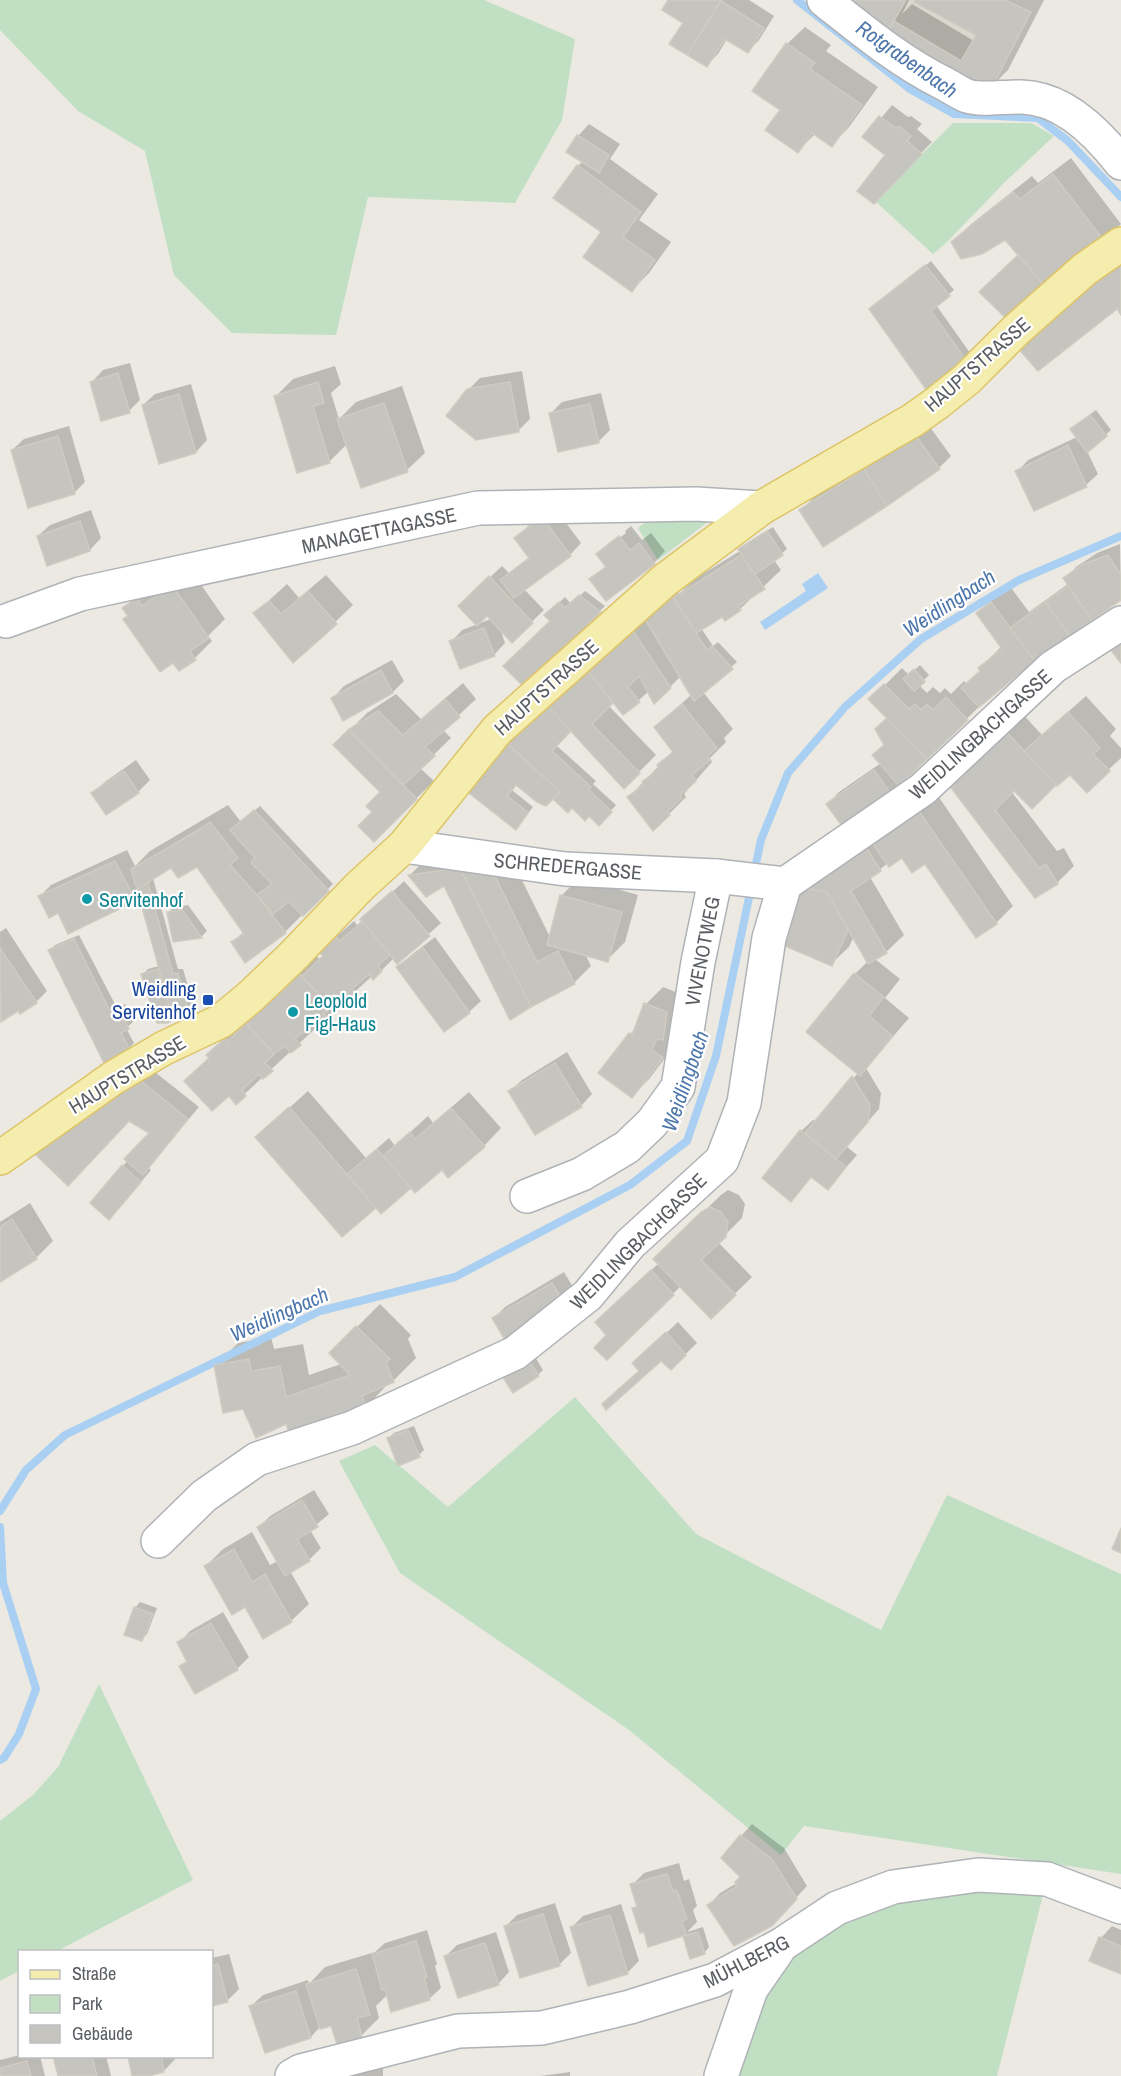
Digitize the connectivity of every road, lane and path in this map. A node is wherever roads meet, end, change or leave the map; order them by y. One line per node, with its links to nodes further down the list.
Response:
1 (824, 0): 2 (street)
2 (1121, 163)
3 (1121, 244): 4 (main road, HAUPTSTRASSE)
4 (761, 508): 5 (street, MANAGETTAGASSE); 7 (main road, HAUPTSTRASSE)
5 (6, 621)
6 (1121, 623): 9 (street, WEIDLINGBACHGASSE)
7 (404, 846): 8 (street, SCHREDERGASSE); 10 (main road, HAUPTSTRASSE)
8 (724, 876): 9 (street, SCHREDERGASSE); 11 (street, VIVENOTWEG)
9 (775, 883): 12 (street, WEIDLINGBACHGASSE)
10 (0, 1158)
11 (527, 1196)
12 (158, 1541)
13 (1121, 1907): 14 (street, MÜHLBERG)
14 (781, 1946): 15 (street, MÜHLBERG); 16 (street)
15 (292, 2076)
16 (721, 2076)

